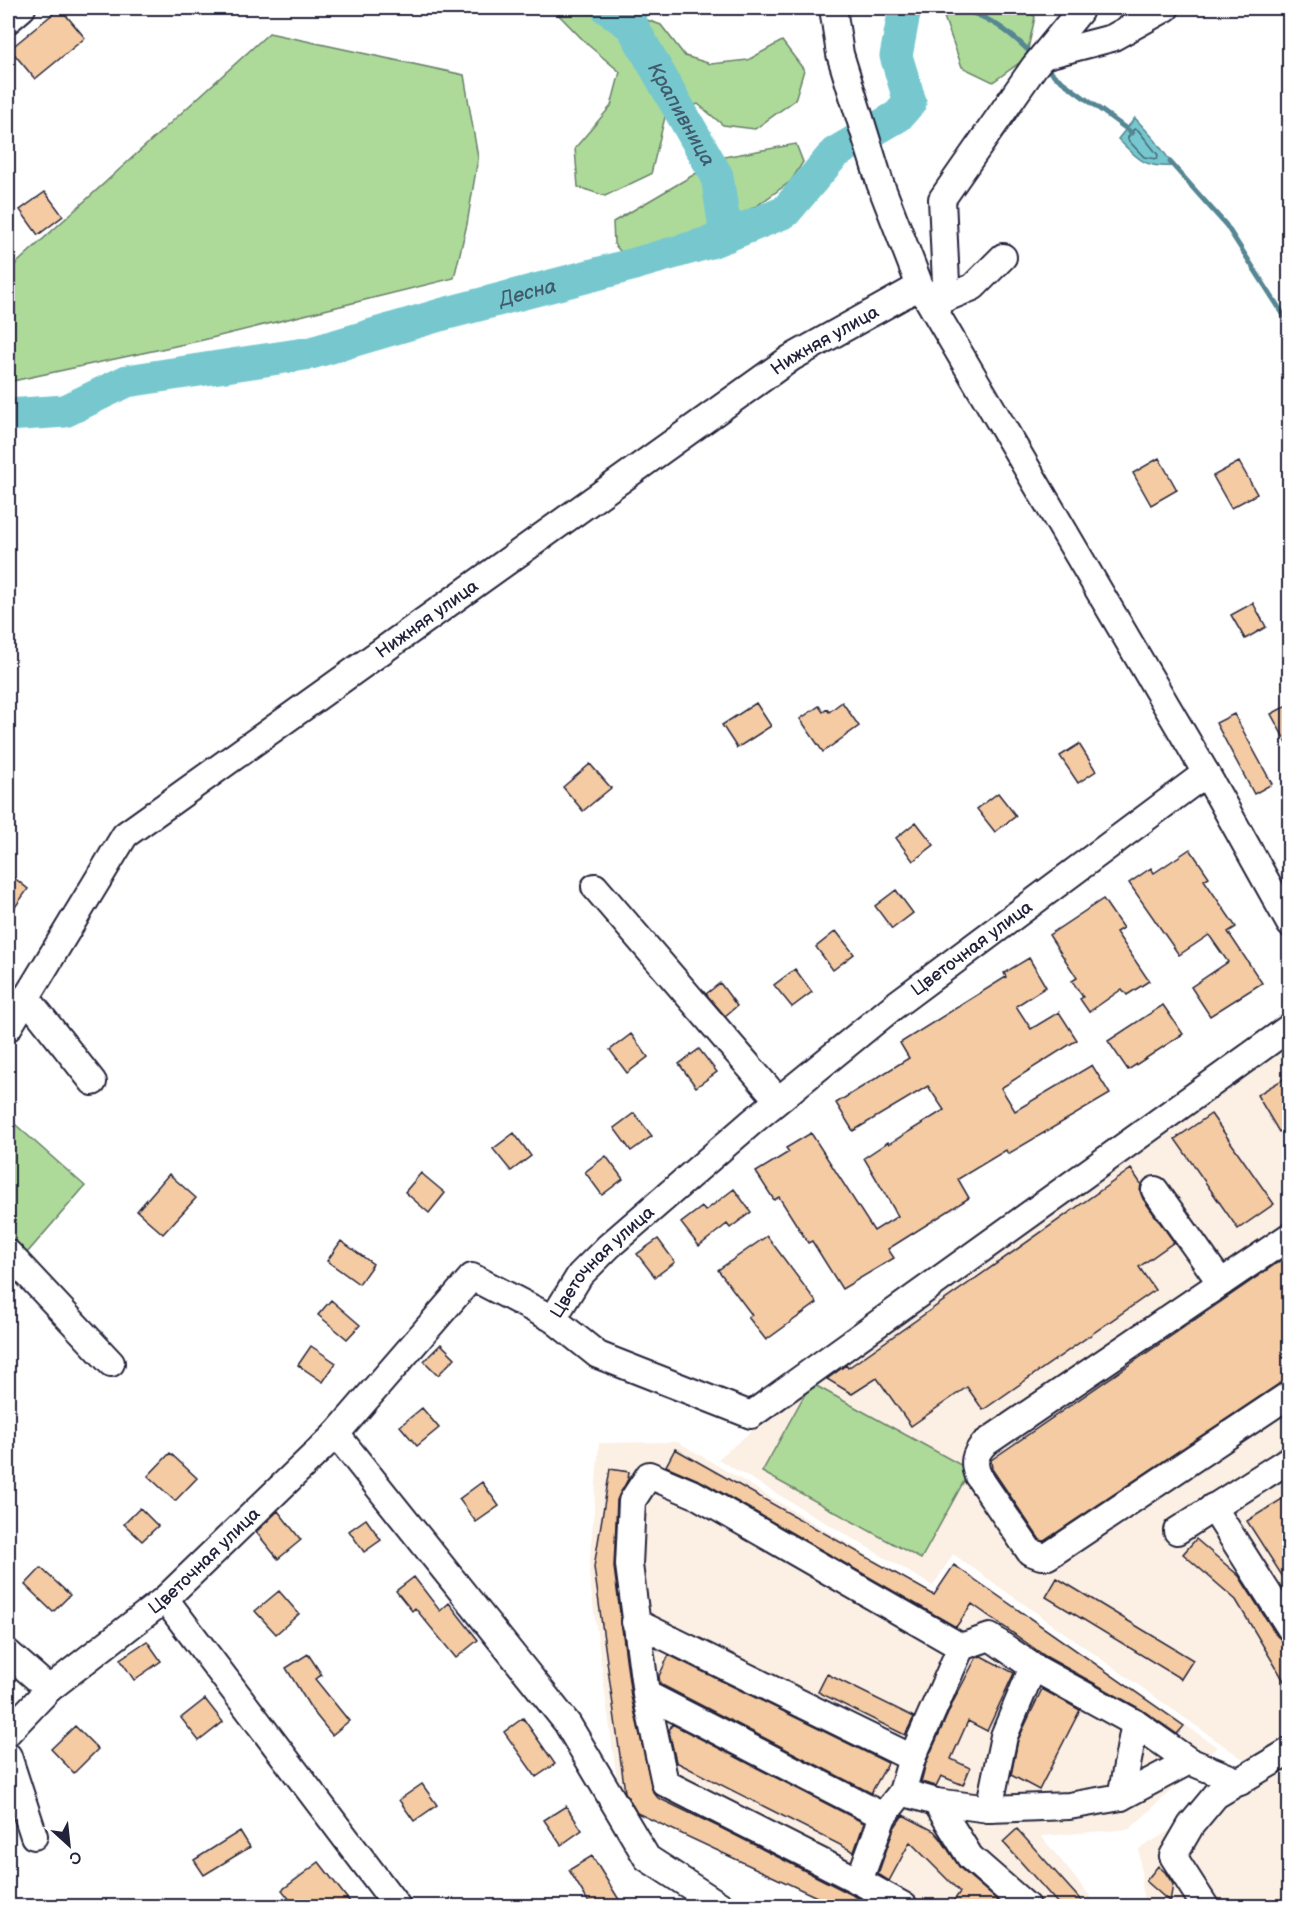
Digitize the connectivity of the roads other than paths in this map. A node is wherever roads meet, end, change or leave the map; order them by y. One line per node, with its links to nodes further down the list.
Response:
1 (22, 8): 5 (street)
2 (833, 8): 8 (street)
3 (1166, 8): 6 (street)
4 (1079, 12): 6 (street)
5 (8, 20)
6 (1038, 62): 9 (street)
7 (1003, 257): 9 (street)
8 (920, 286): 9 (street); 13 (street, Нижняя улица)
9 (939, 304): 10 (street)
10 (1206, 773): 12 (street); 17 (street, Цветочная улица)
11 (595, 887): 17 (street)
12 (1290, 924)
13 (26, 997): 15 (street, Нижняя улица); 16 (street)
14 (1290, 1027): 22 (street)
15 (8, 1028)
16 (93, 1082)
17 (778, 1100): 22 (street, Цветочная улица)
18 (1155, 1190): 21 (street)
19 (1290, 1236): 21 (street)
20 (8, 1253): 23 (street)
21 (1221, 1283): 24 (street)
22 (553, 1319): 25 (street, Цветочная улица)
23 (111, 1363)
24 (1290, 1394)
25 (336, 1434): 29 (street, Цветочная улица); 52 (street)
26 (1290, 1459): 27 (street)
27 (1213, 1507): 28 (street); 31 (street)
28 (1177, 1531)
29 (165, 1599): 35 (street, Цветочная улица); 51 (street)
30 (635, 1622): 32 (street); 36 (street); 41 (street)
31 (1290, 1628)
32 (961, 1647): 34 (street); 41 (street)
33 (8, 1653): 35 (street)
34 (1033, 1667): 37 (street); 47 (street)
35 (50, 1689): 38 (street, Цветочная улица)
36 (646, 1694): 48 (street); 50 (street)
37 (1136, 1723): 42 (street); 45 (street)
38 (8, 1732)
39 (1290, 1751): 43 (street)
40 (8, 1756): 49 (street)
41 (912, 1758): 44 (street)
42 (1189, 1761): 43 (street); 45 (street)
43 (1240, 1782): 55 (street)
44 (902, 1792): 46 (street); 48 (street)
45 (1122, 1797): 47 (street)
46 (936, 1802): 47 (street); 54 (street)
47 (989, 1809)
48 (883, 1816): 50 (street)
49 (34, 1836)
50 (859, 1881): 53 (street)
51 (397, 1906)
52 (721, 1906)
53 (904, 1906)
54 (1026, 1906)
55 (1205, 1906)

